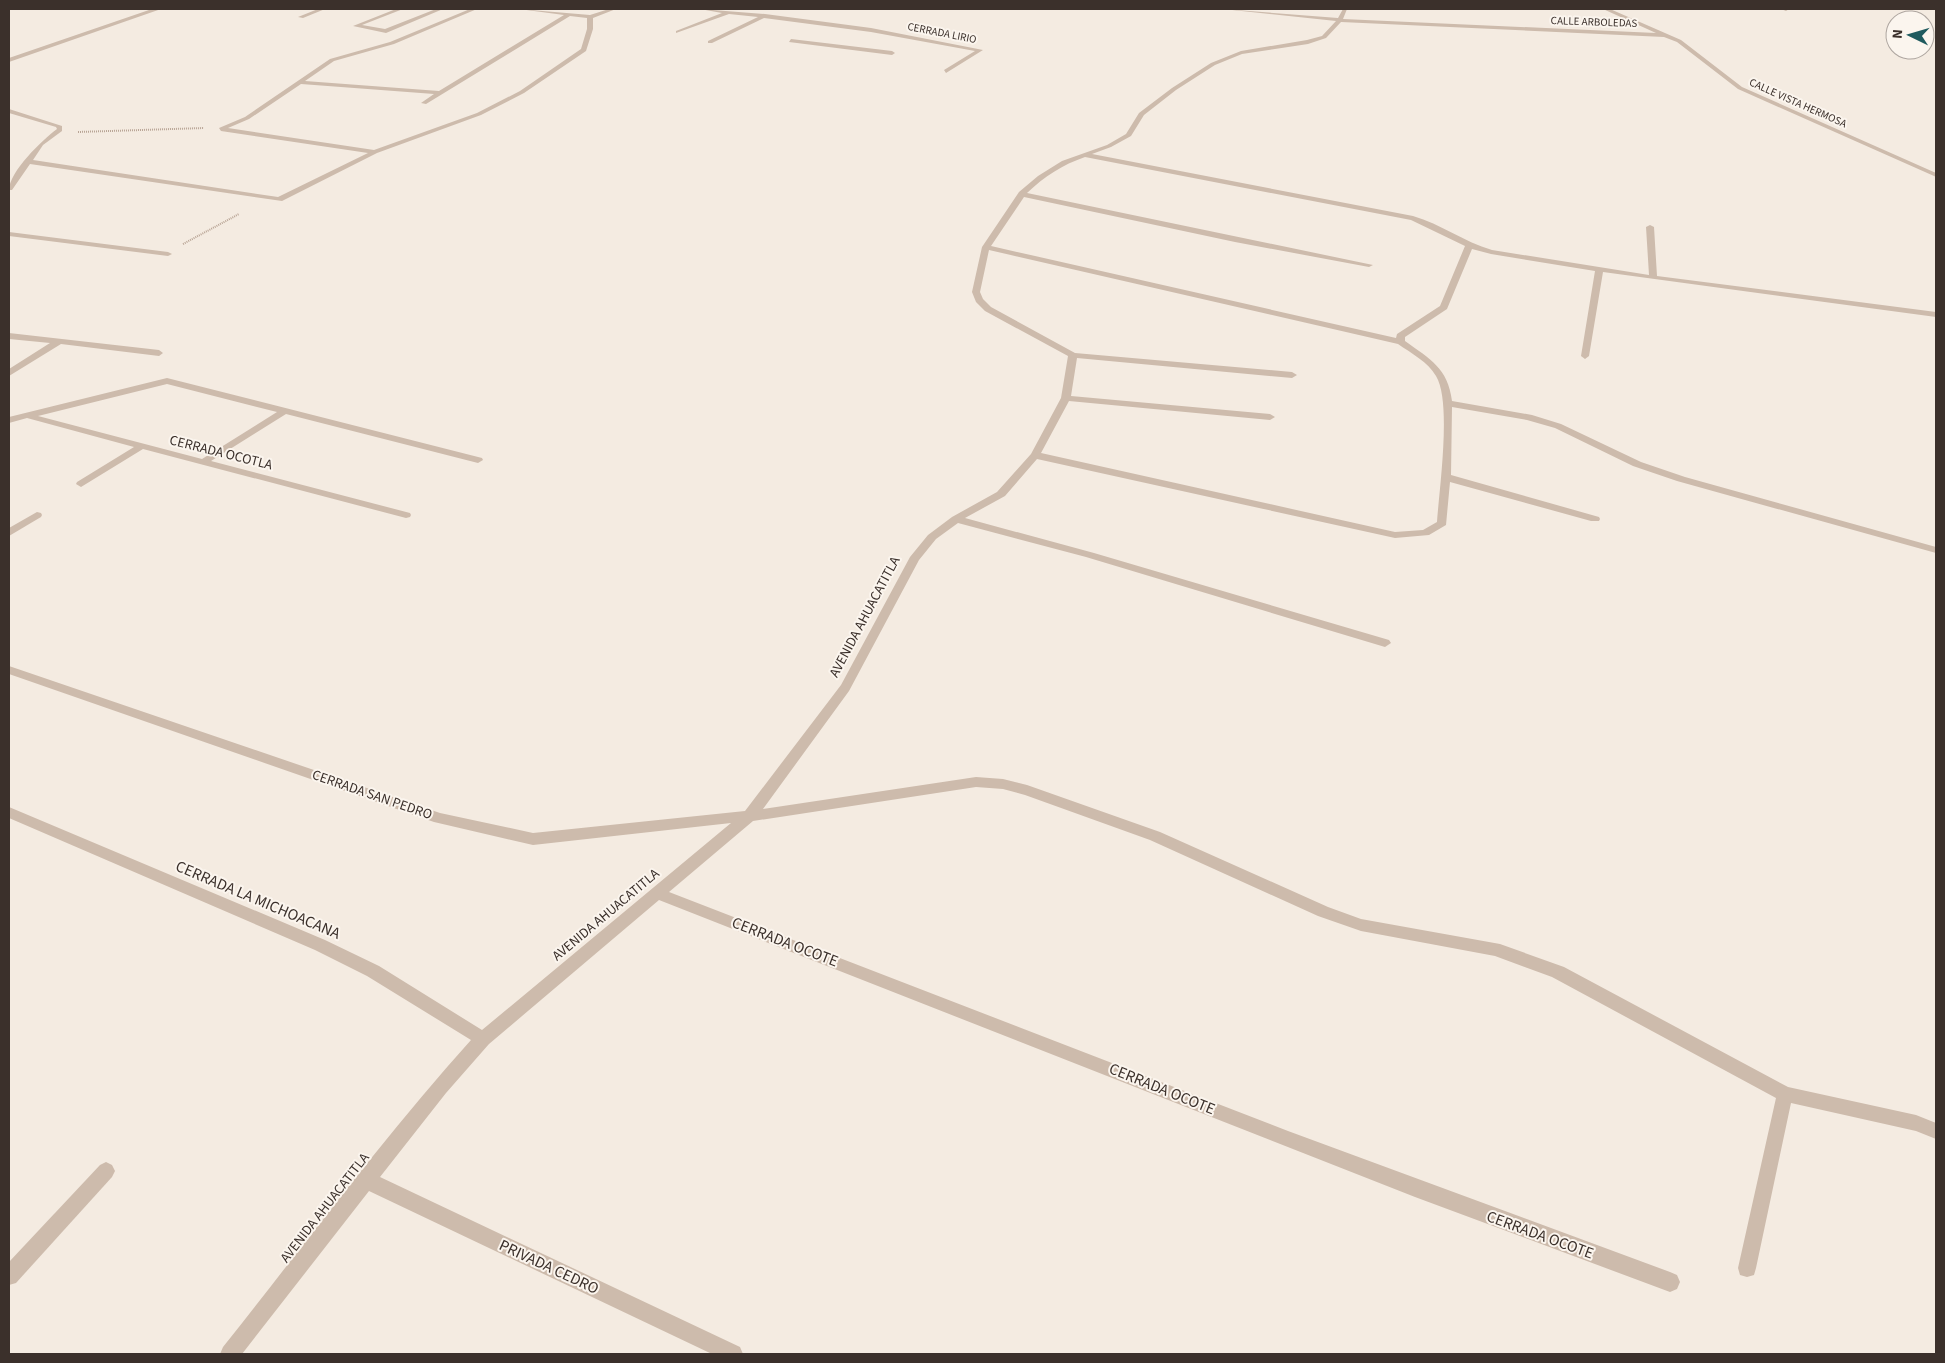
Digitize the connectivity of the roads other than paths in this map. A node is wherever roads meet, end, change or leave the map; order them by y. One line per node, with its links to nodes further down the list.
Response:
1 (149, 9): 27 (street)
2 (322, 9): 15 (street)
3 (400, 9): 4 (street)
4 (440, 9)
5 (474, 9): 29 (street)
6 (521, 9): 13 (street)
7 (613, 9): 16 (street)
8 (703, 9): 12 (street, CERRADA LIRIO)
9 (1224, 9): 17 (street, CALLE ARBOLEDAS)
10 (1345, 9): 17 (street)
11 (1606, 9): 20 (street, CALLE VISTA HERMOSA)
12 (730, 12): 14 (street, CERRADA LIRIO); 18 (street)
13 (568, 15): 16 (street); 30 (street)
14 (765, 16): 19 (street, CERRADA LIRIO); 23 (street)
15 (302, 17)
16 (590, 17): 33 (street)
17 (1340, 20): 20 (street, CALLE ARBOLEDAS); 34 (street)
18 (678, 32)
19 (894, 34): 22 (street, CERRADA LIRIO); 28 (street, CERRADA LIRIO)
20 (1667, 35): 36 (street, CALLE VISTA HERMOSA)
21 (791, 41): 25 (street)
22 (879, 41)
23 (710, 42)
24 (872, 44): 25 (street)
25 (864, 48): 26 (street)
26 (892, 53)
27 (9, 60)
28 (946, 71)
29 (297, 82): 30 (street); 33 (street)
30 (440, 93): 31 (street)
31 (424, 103)
32 (9, 111): 35 (street)
33 (375, 152): 35 (street)
34 (1084, 154): 38 (street); 41 (street)
35 (27, 161): 37 (street)
36 (1936, 175)
37 (9, 188)
38 (1022, 194): 42 (street); 44 (street)
39 (1650, 227): 46 (street)
40 (9, 234): 43 (street)
41 (1469, 246): 45 (street); 50 (street)
42 (986, 247): 50 (street); 52 (street)
43 (168, 254)
44 (1369, 265)
45 (1599, 270): 46 (street); 53 (street)
46 (1654, 278): 47 (street)
47 (1936, 314)
48 (9, 336): 49 (street)
49 (60, 342): 51 (street); 54 (street)
50 (1400, 342): 57 (street)
51 (159, 353)
52 (1073, 355): 55 (street); 56 (street, AVENIDA AHUACATITLA)
53 (1585, 356)
54 (9, 373)
55 (1292, 375)
56 (1066, 398): 60 (street); 63 (street, AVENIDA AHUACATITLA)
57 (1448, 403): 66 (street); 73 (street)
58 (285, 411): 59 (street); 64 (street); 65 (street)
59 (30, 416): 61 (street); 62 (street, CERRADA OCOTLA)
60 (1270, 417)
61 (9, 420)
62 (142, 446): 65 (street, CERRADA OCOTLA); 67 (street)
63 (1035, 455): 66 (street); 70 (street, AVENIDA AHUACATITLA)
64 (478, 460)
65 (203, 462): 68 (street, CERRADA OCOTLA)
66 (1445, 477): 71 (street)
67 (80, 484)
68 (406, 514)
69 (37, 516): 72 (street)
70 (956, 519): 74 (street); 77 (street, AVENIDA AHUACATITLA)
71 (1595, 519)
72 (9, 533)
73 (1936, 550)
74 (1385, 643)
75 (9, 670): 77 (street, CERRADA SAN PEDRO)
76 (9, 812): 79 (street, CERRADA LA MICHOACANA)
77 (750, 816): 78 (street, AVENIDA AHUACATITLA); 80 (street, CERRADA SAN PEDRO)
78 (656, 893): 79 (street, AVENIDA AHUACATITLA); 86 (street, CERRADA OCOTE)
79 (483, 1039): 83 (street, AVENIDA AHUACATITLA)
80 (1785, 1094): 81 (street, CERRADA SAN PEDRO); 84 (street)
81 (1936, 1131)
82 (106, 1171): 85 (street)
83 (366, 1180): 87 (street, AVENIDA AHUACATITLA); 88 (street, PRIVADA CEDRO)
84 (1747, 1268)
85 (9, 1276)
86 (1670, 1282)
87 (230, 1354)
88 (733, 1354)

